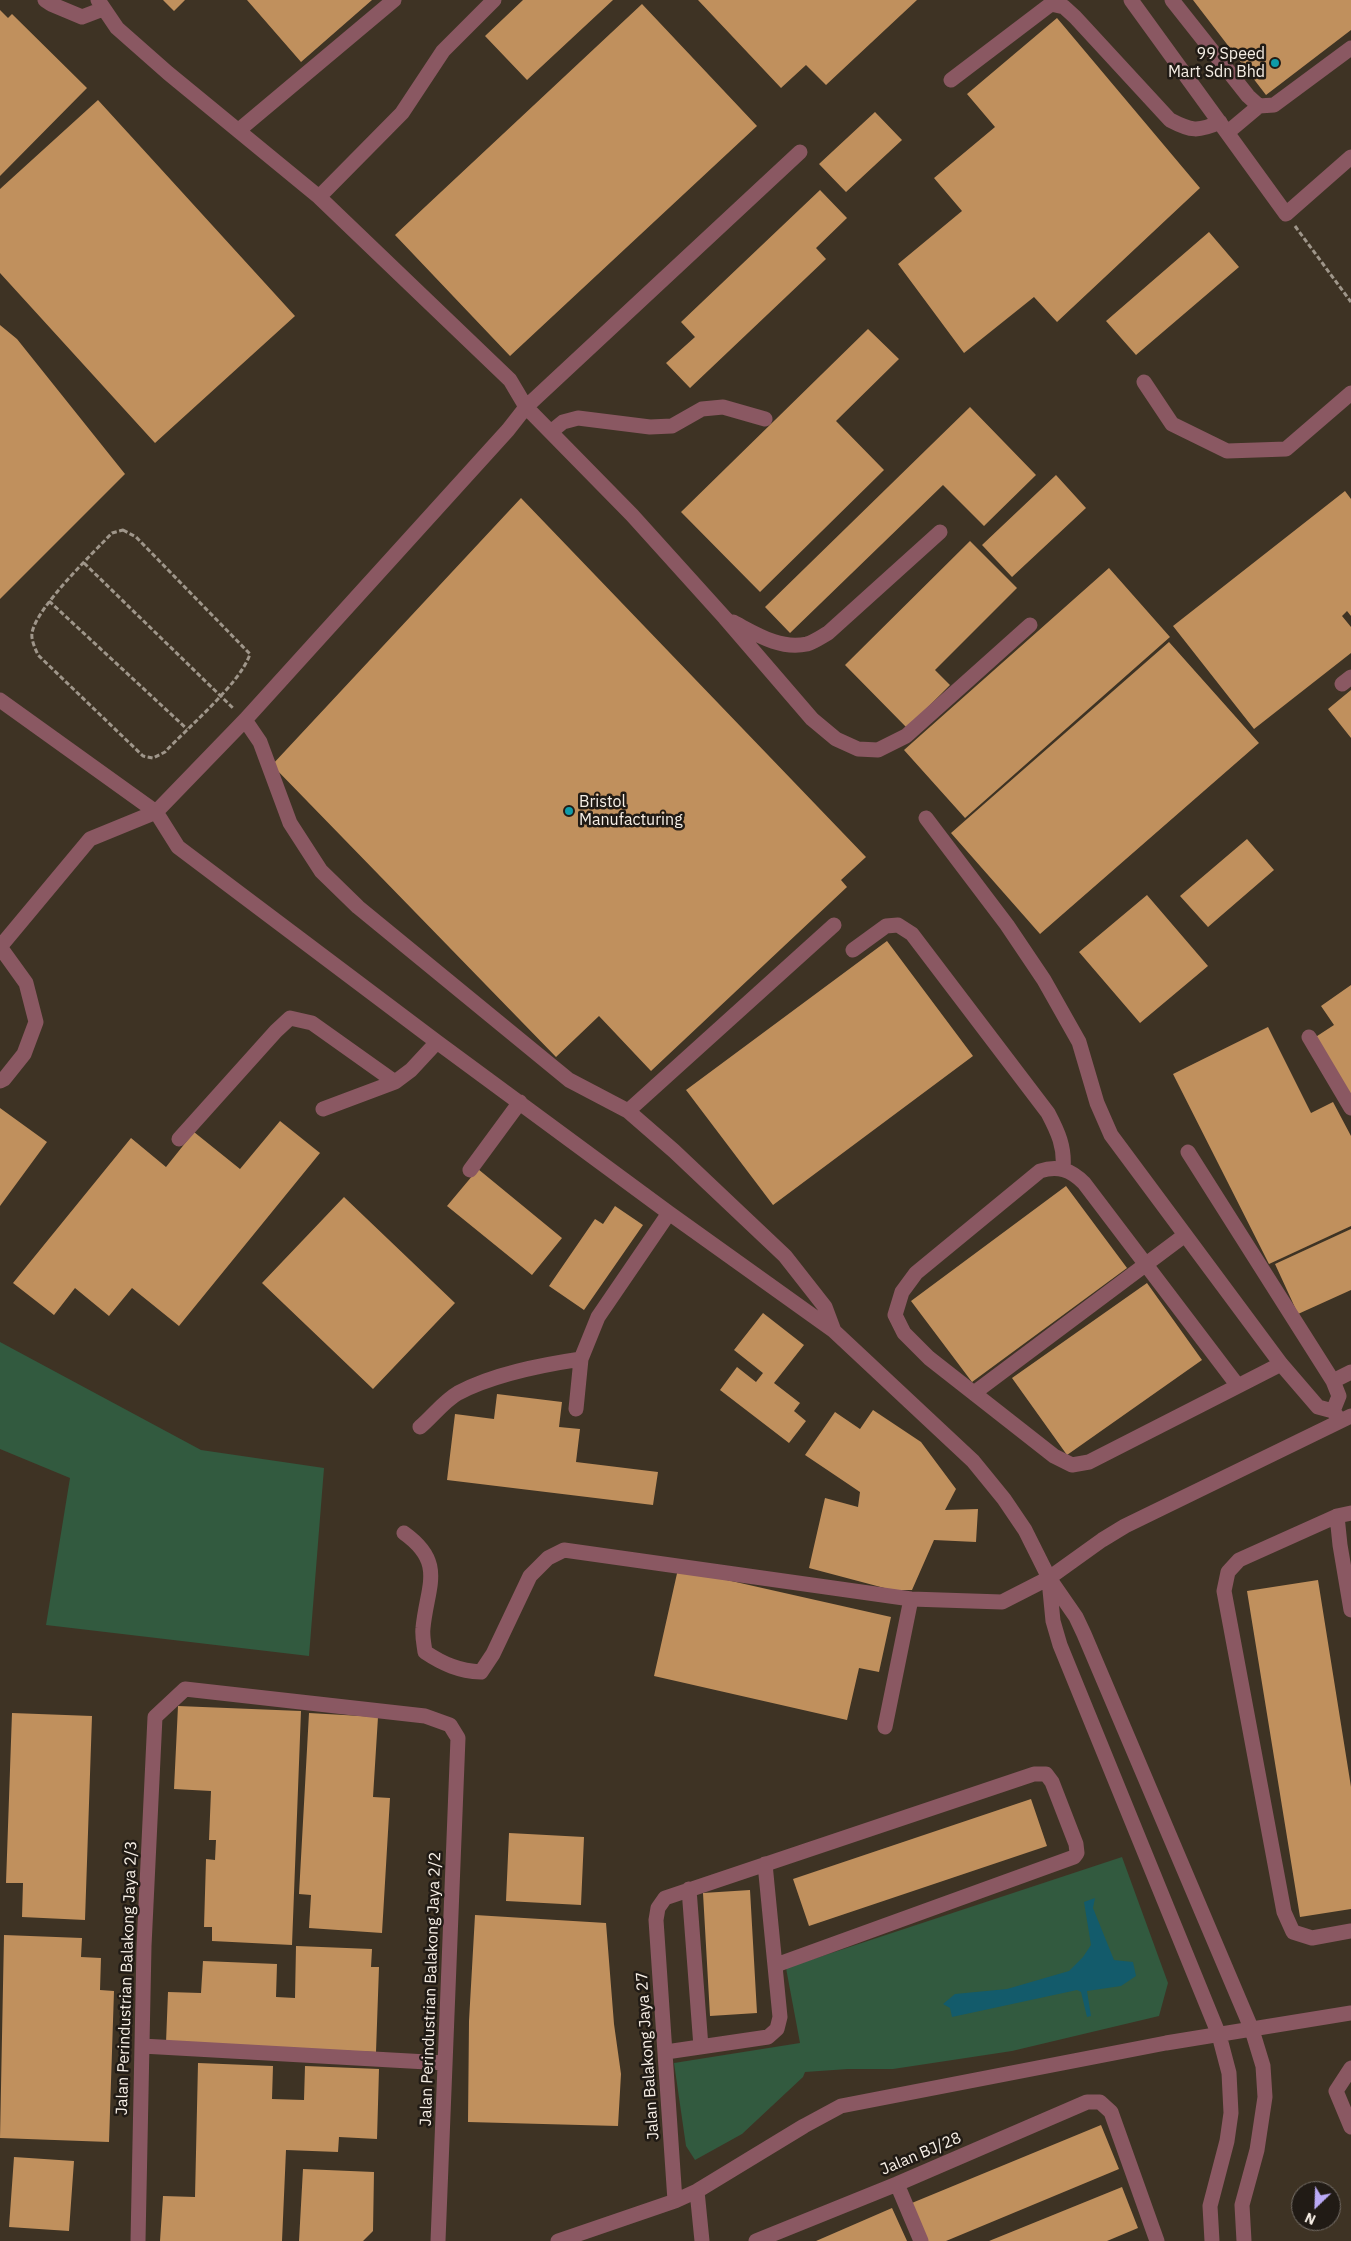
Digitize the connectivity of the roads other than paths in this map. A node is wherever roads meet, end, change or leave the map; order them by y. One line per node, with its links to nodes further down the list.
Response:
1 (46, 0): 6 (street)
2 (394, 0): 11 (street)
3 (494, 0): 14 (street)
4 (1132, 0): 10 (street)
5 (1172, 0): 9 (street)
6 (100, 5): 11 (street)
7 (1351, 48): 9 (street)
8 (951, 80): 10 (street)
9 (1259, 106): 10 (street)
10 (1224, 127): 13 (street)
11 (239, 130): 14 (street)
12 (800, 152): 17 (street)
13 (1351, 157)
14 (320, 197): 17 (street)
15 (1144, 382): 16 (street)
16 (1351, 393)
17 (526, 407): 19 (street); 24 (street)
18 (765, 419): 19 (street)
19 (552, 431): 21 (street)
20 (940, 532): 21 (street)
21 (725, 618): 22 (street)
22 (1030, 625)
23 (0, 700): 25 (street)
24 (245, 720): 25 (street); 37 (street)
25 (156, 812): 28 (street); 31 (street)
26 (926, 818): 43 (street)
27 (834, 925): 37 (street)
28 (0, 947): 32 (street)
29 (853, 950): 40 (street)
30 (1309, 1037): 35 (street)
31 (437, 1042): 33 (street); 34 (street)
32 (0, 1081)
33 (395, 1082): 36 (street); 38 (street)
34 (520, 1102): 41 (street); 42 (street)
35 (1351, 1108)
36 (322, 1109)
37 (628, 1111): 45 (street)
38 (179, 1139)
39 (1188, 1152): 49 (street)
40 (1064, 1168): 44 (street); 51 (street)
41 (470, 1170)
42 (669, 1212): 45 (street); 46 (street)
43 (1185, 1235): 44 (street); 47 (street)
44 (1145, 1264): 50 (street); 51 (street)
45 (834, 1331): 58 (street)
46 (581, 1359): 52 (street); 54 (street)
47 (1281, 1364): 50 (street); 53 (street)
48 (1351, 1372): 49 (street)
49 (1332, 1381): 53 (street)
50 (1238, 1386): 51 (street)
51 (974, 1394)
52 (576, 1409)
53 (1341, 1416): 58 (street)
54 (420, 1428)
55 (1344, 1515): 57 (street); 65 (street)
56 (404, 1533): 59 (street)
57 (1346, 1544): 60 (street)
58 (1049, 1578): 59 (street); 68 (street); 69 (street)
59 (911, 1599): 62 (street)
60 (1351, 1610)
61 (155, 1717): 70 (street, Jalan Perindustrian Balakong Jaya 2/3); 73 (street, Jalan Perindustrian Balakong Jaya 2/2)
62 (886, 1726)
63 (765, 1864): 64 (street); 66 (street); 66 (street)
64 (689, 1889): 71 (street); 72 (street, Jalan Balakong Jaya 27)
65 (1351, 1931)
66 (776, 1964): 71 (street)
67 (1351, 2013): 68 (street)
68 (1252, 2030): 69 (street); 87 (street)
69 (1218, 2035): 77 (street); 86 (street)
70 (142, 2046): 73 (street); 79 (street, Jalan Perindustrian Balakong Jaya 2/3)
71 (701, 2047): 72 (street)
72 (666, 2052): 78 (street, Jalan Balakong Jaya 27)
73 (445, 2063): 80 (street, Jalan Perindustrian Balakong Jaya 2/2)
74 (1351, 2068): 75 (street)
75 (1351, 2127)
76 (897, 2184): 83 (street, Jalan BJ/28); 84 (street); 85 (street, Jalan BJ/28)
77 (697, 2191): 78 (street); 82 (street)
78 (675, 2201): 81 (street)
79 (138, 2241)
80 (438, 2241)
81 (558, 2241)
82 (702, 2241)
83 (756, 2241)
84 (921, 2241)
85 (1157, 2241)
86 (1212, 2241)
87 (1244, 2241)

